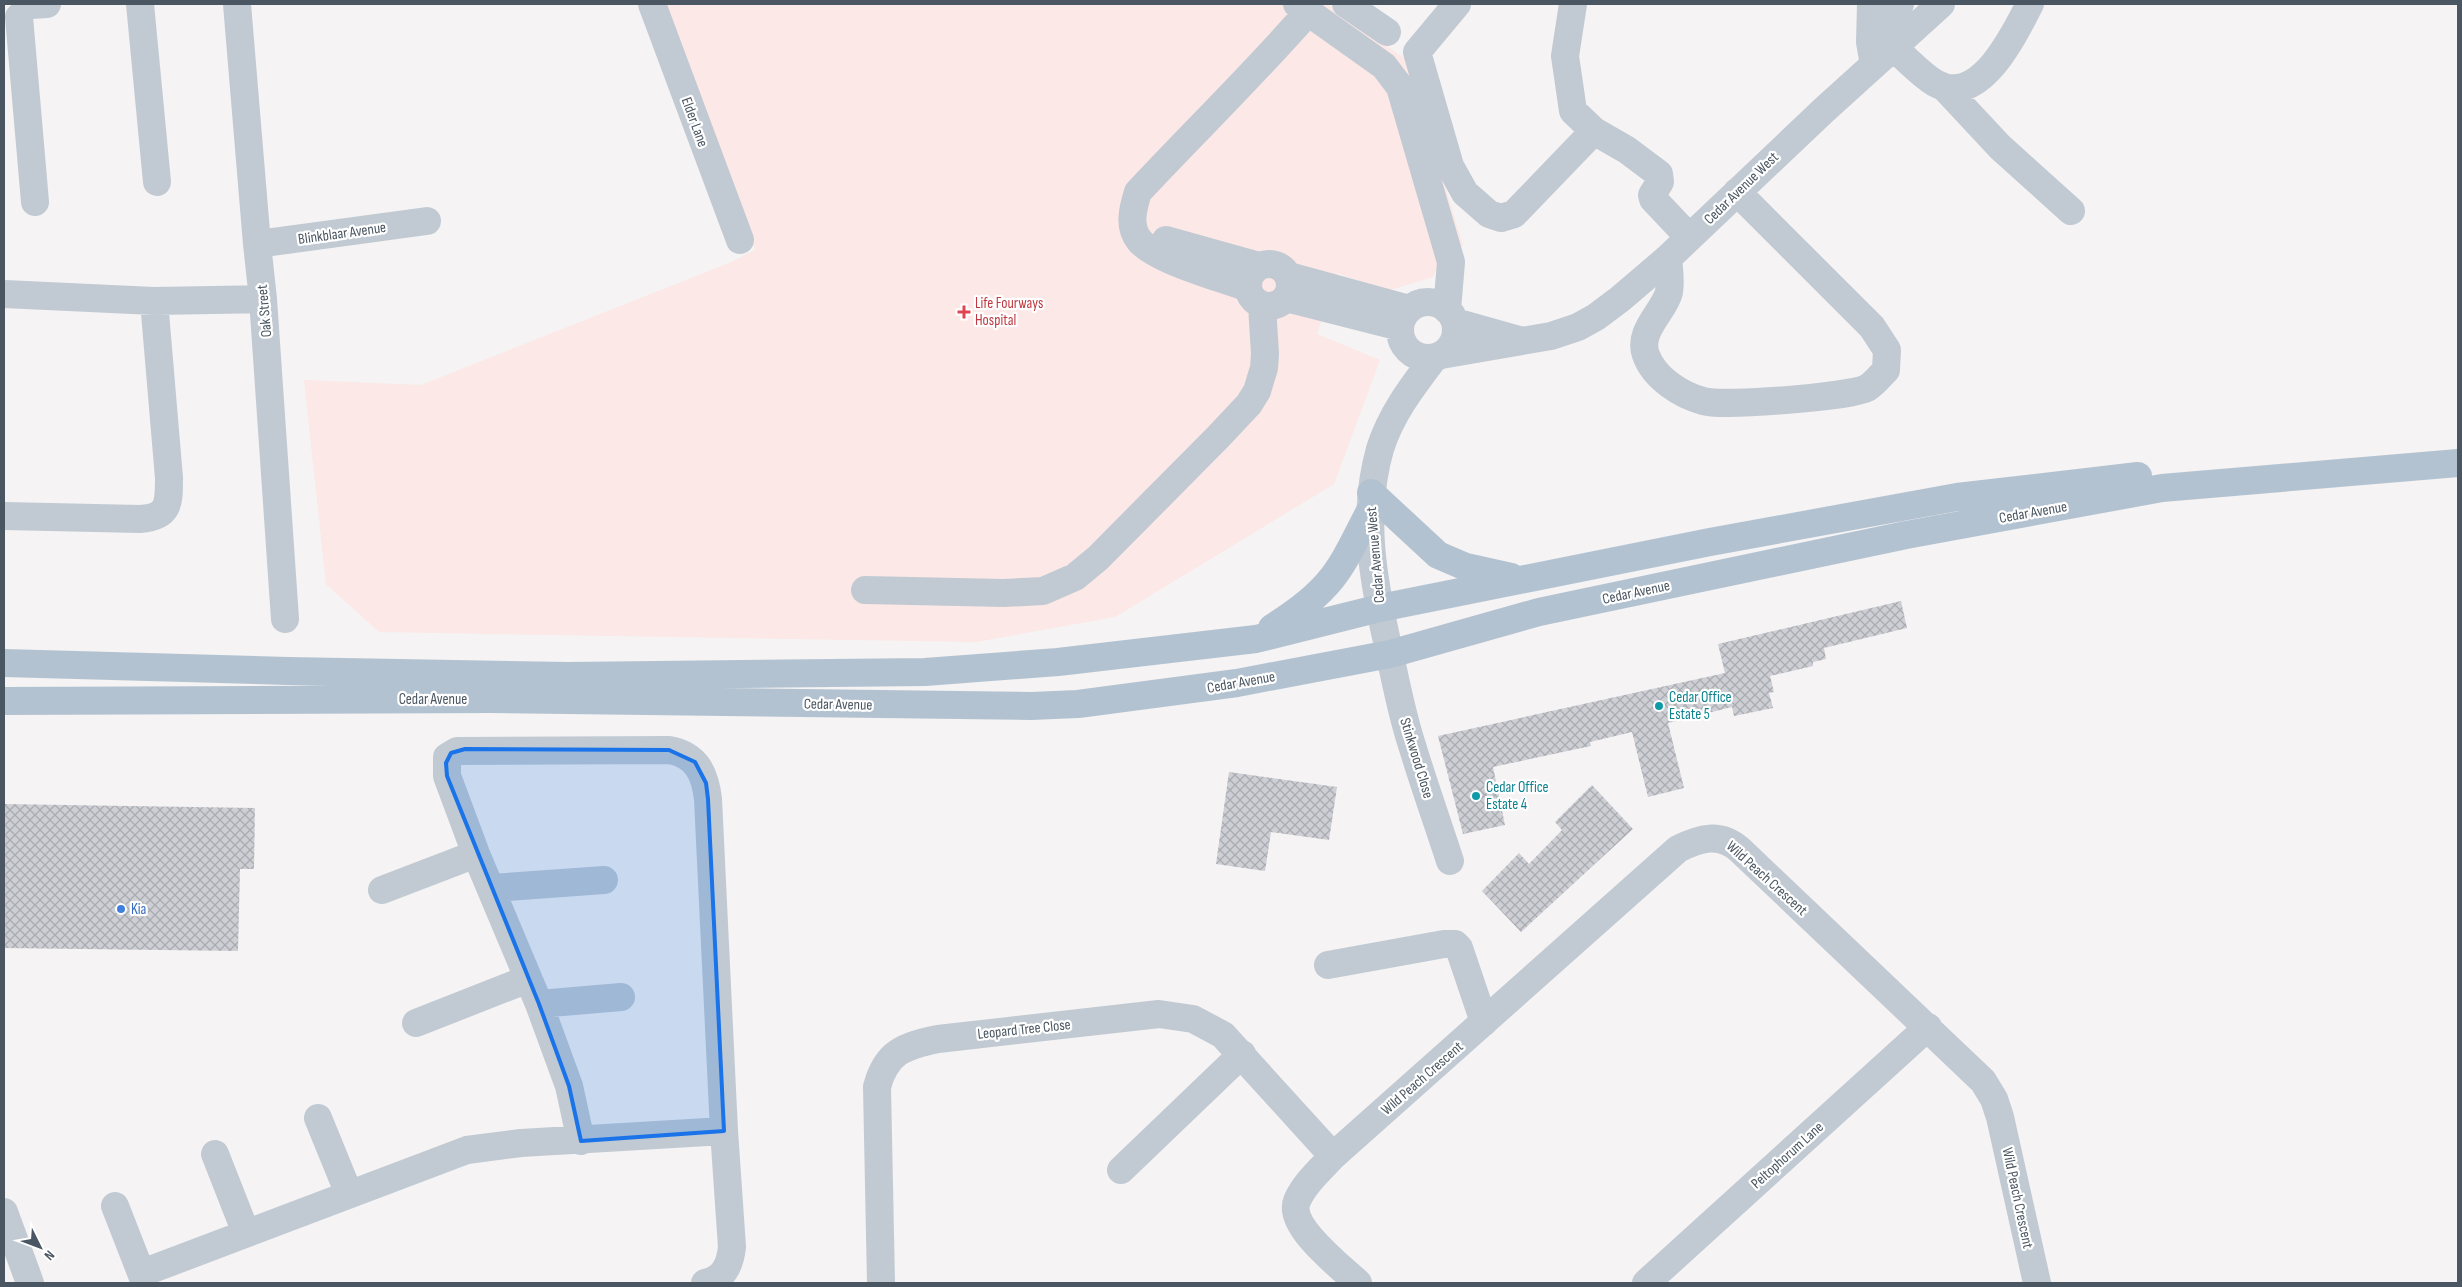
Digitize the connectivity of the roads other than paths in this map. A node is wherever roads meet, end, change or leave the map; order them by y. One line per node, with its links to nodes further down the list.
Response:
1 (140, 4): 17 (street)
2 (237, 4): 24 (street, Oak Street)
3 (652, 4): 23 (street, Elder Lane)
4 (1346, 4): 13 (street)
5 (1457, 4): 16 (street)
6 (1573, 4): 16 (street)
7 (1871, 4): 14 (street)
8 (1900, 4): 14 (street)
9 (1941, 4): 14 (street, Cedar Avenue West)
10 (2030, 4): 15 (street)
11 (21, 7): 19 (street)
12 (1302, 8): 26 (street); 30 (street)
13 (1387, 32)
14 (1884, 56): 15 (street); 18 (street, Cedar Avenue West)
15 (1944, 87): 20 (street)
16 (1594, 131): 22 (street)
17 (157, 182)
18 (1737, 192): 22 (street, Cedar Avenue West); 25 (street)
19 (35, 202)
20 (2071, 211)
21 (427, 221): 24 (street, Blinkblaar Avenue)
22 (1689, 237): 25 (street, Cedar Avenue West)
23 (740, 240)
24 (257, 244): 28 (street, Oak Street)
25 (1668, 258): 31 (street, Cedar Avenue West)
26 (1271, 289): 30 (street); 38 (street)
27 (4, 294): 29 (street)
28 (263, 299): 29 (street); 40 (street, Oak Street)
29 (154, 301): 36 (street)
30 (1429, 314): 31 (street, Cedar Avenue West); 32 (street, Cedar Avenue West); 32 (street)
31 (1523, 341): 32 (street, Cedar Avenue West)
32 (1428, 355): 35 (street, Cedar Avenue West)
33 (2458, 451): 37 (main road, Cedar Avenue)
34 (2458, 463): 42 (main road, Cedar Avenue)
35 (1370, 503): 37 (main road); 39 (street, Cedar Avenue West); 41 (main road)
36 (4, 516)
37 (1523, 579): 39 (main road, Cedar Avenue)
38 (865, 590)
39 (1380, 608): 41 (main road, Cedar Avenue); 42 (street, Cedar Avenue West)
40 (285, 619)
41 (1256, 639): 43 (main road, Cedar Avenue)
42 (1390, 654): 44 (main road, Cedar Avenue); 46 (street, Stinkwood Close)
43 (4, 662)
44 (4, 701)
45 (476, 854): 48 (street); 49 (street); 59 (street)
46 (1450, 861)
47 (604, 880): 48 (street)
48 (492, 888): 51 (street)
49 (382, 890)
50 (1328, 965): 54 (street)
51 (528, 979): 53 (street); 55 (street)
52 (621, 998): 53 (street)
53 (540, 1004): 60 (street)
54 (1484, 1022): 56 (street, Wild Peach Crescent); 62 (street, Wild Peach Crescent)
55 (416, 1023)
56 (1928, 1027): 73 (street, Peltophorum Lane); 74 (street, Wild Peach Crescent)
57 (1242, 1054): 62 (street, Leopard Tree Close); 63 (street); 71 (street, Leopard Tree Close)
58 (318, 1118): 64 (street)
59 (724, 1131): 60 (street); 70 (street)
60 (581, 1141): 64 (street)
61 (215, 1154): 67 (street)
62 (1333, 1156): 72 (street, Wild Peach Crescent)
63 (1121, 1170)
64 (349, 1194): 67 (street)
65 (115, 1206): 68 (street)
66 (4, 1212): 69 (street)
67 (246, 1233): 68 (street)
68 (144, 1278)
69 (30, 1283)
70 (705, 1283)
71 (881, 1283)
72 (1358, 1283)
73 (1646, 1283)
74 (2037, 1283)

